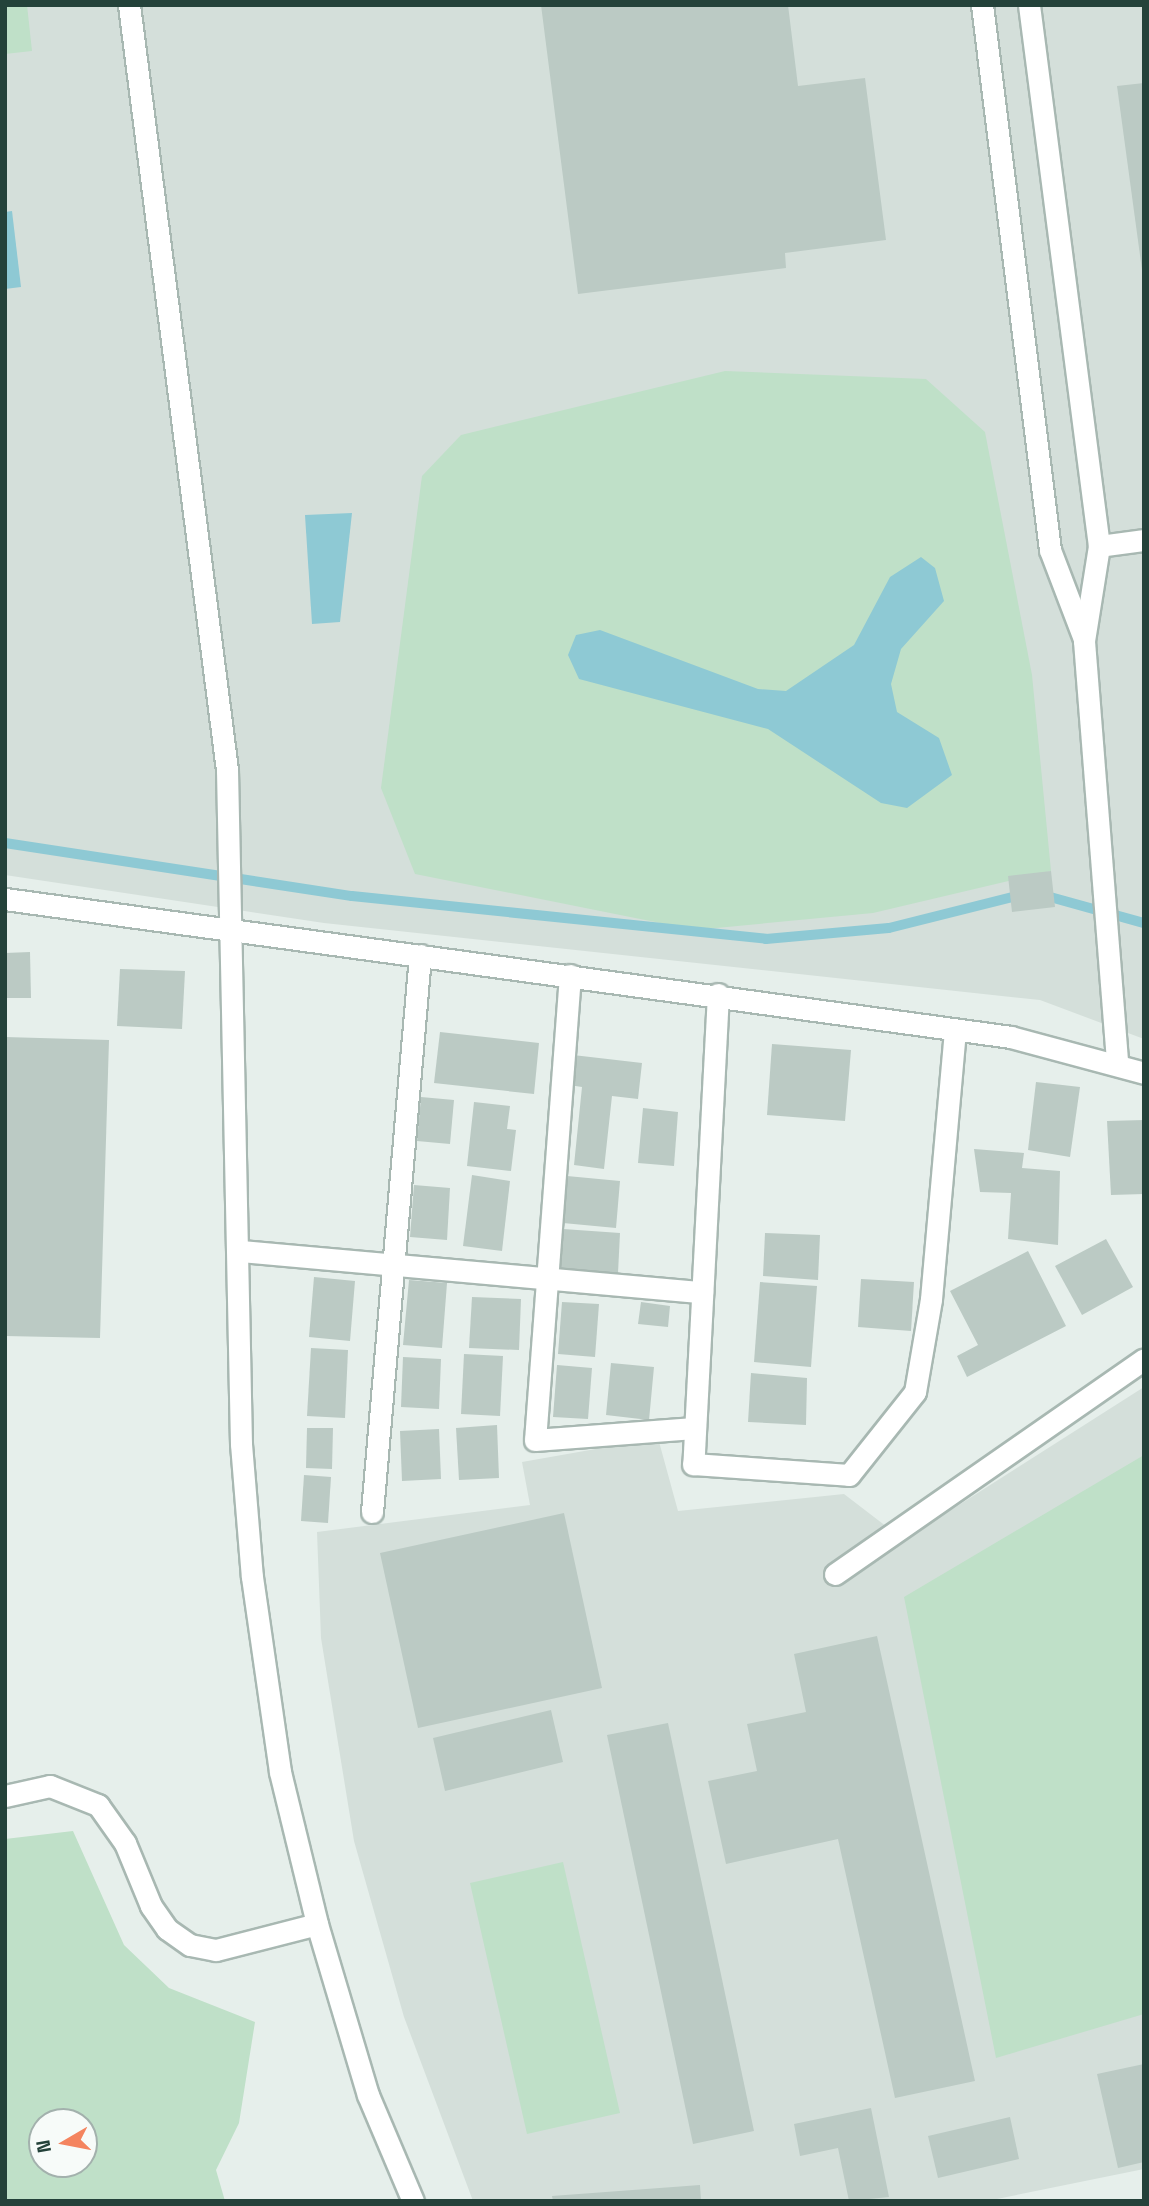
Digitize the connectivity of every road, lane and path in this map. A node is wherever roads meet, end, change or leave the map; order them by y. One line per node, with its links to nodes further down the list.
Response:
1 (129, 5): 8 (street)
2 (982, 5): 6 (street)
3 (1029, 5): 5 (street)
4 (1144, 540): 5 (street)
5 (1099, 546): 6 (street)
6 (1084, 641): 13 (street)
7 (5, 899): 8 (street)
8 (233, 928): 9 (street); 15 (street)
9 (421, 955): 10 (street); 16 (street)
10 (570, 975): 11 (street); 17 (street)
11 (718, 994): 12 (street); 18 (street)
12 (955, 1031): 13 (street); 20 (street)
13 (1117, 1064): 14 (street)
14 (1144, 1073)
15 (240, 1251): 16 (street); 24 (street)
16 (394, 1268): 17 (street); 21 (street)
17 (548, 1280): 18 (street); 20 (street)
18 (702, 1292): 20 (street)
19 (1144, 1359): 22 (street)
20 (694, 1428)
21 (372, 1512)
22 (835, 1574)
23 (5, 1796): 24 (street)
24 (317, 1924): 25 (street)
25 (408, 2199)

